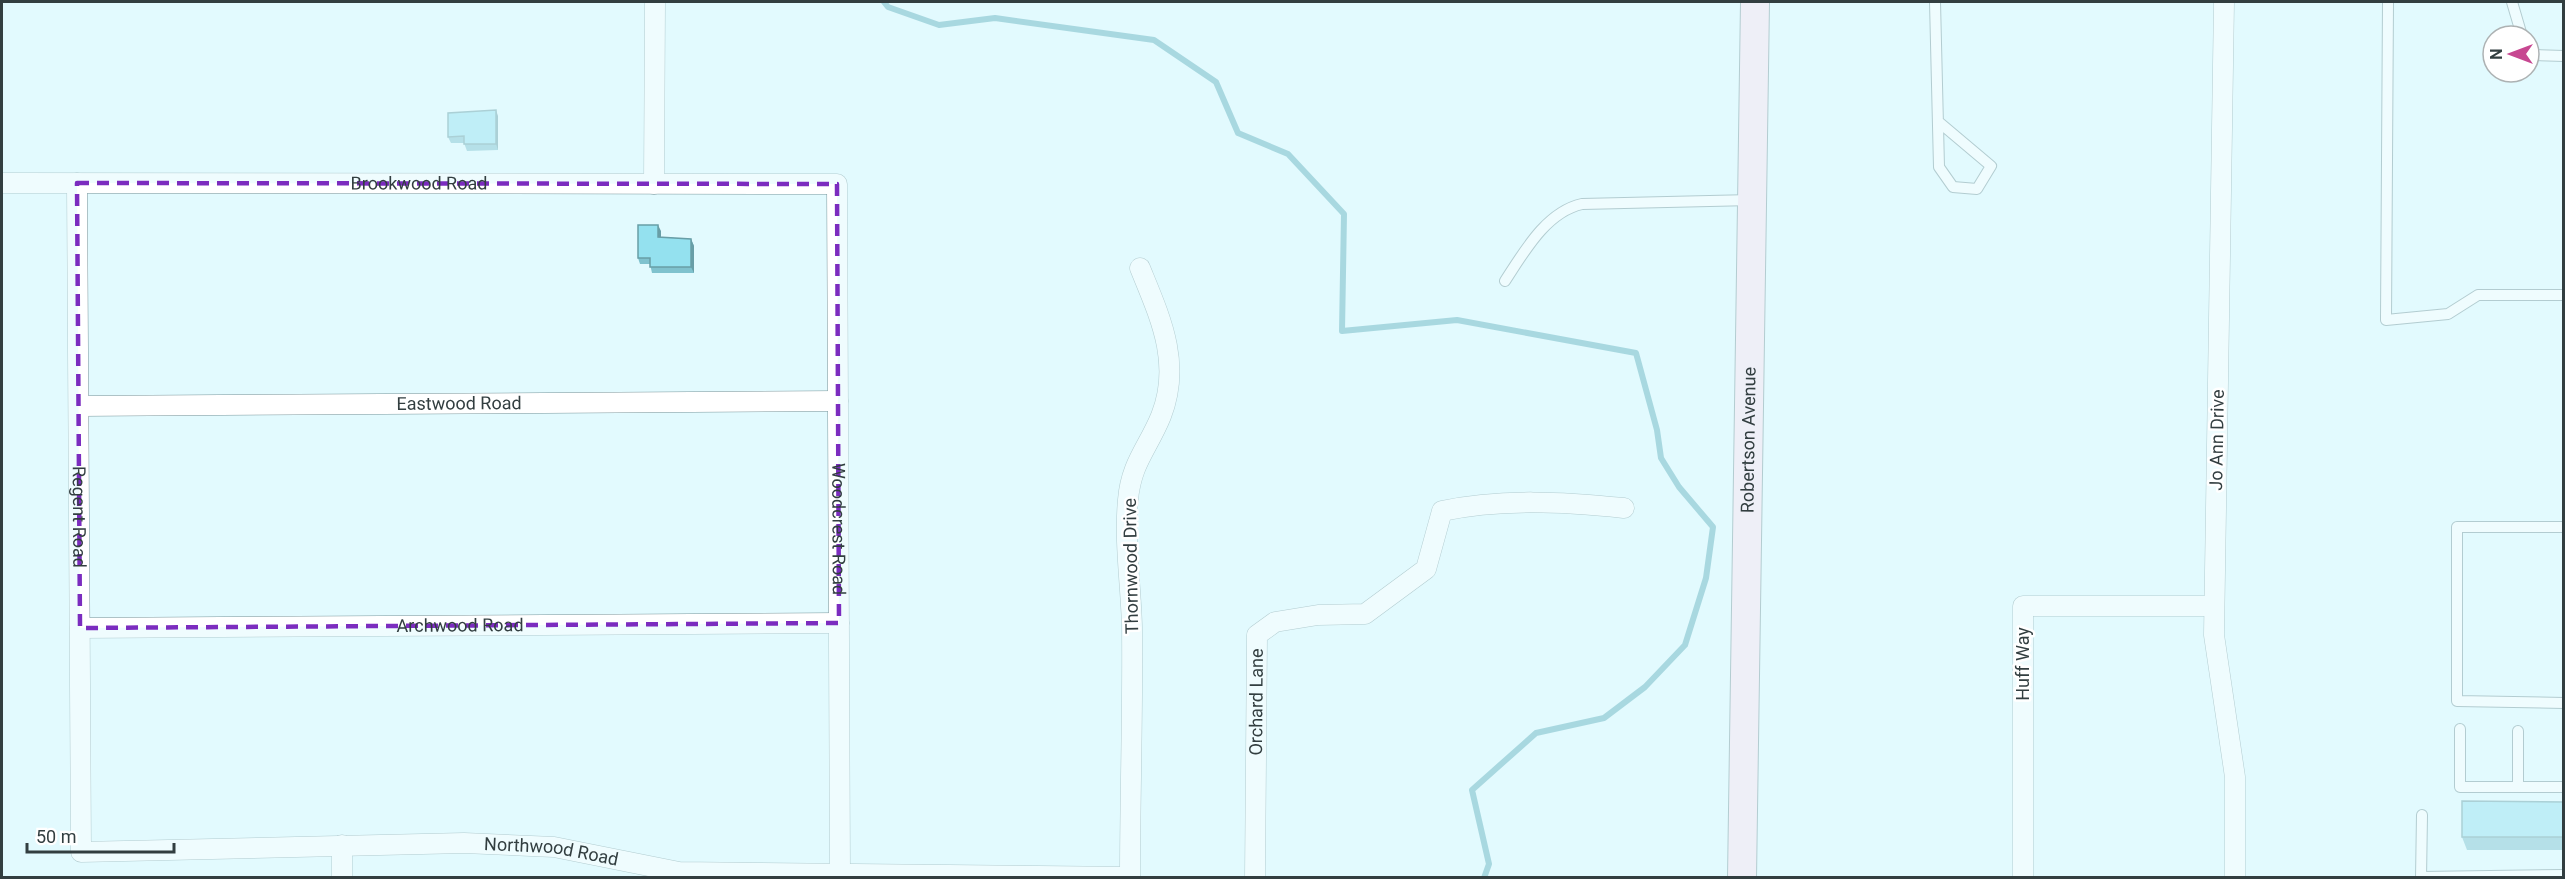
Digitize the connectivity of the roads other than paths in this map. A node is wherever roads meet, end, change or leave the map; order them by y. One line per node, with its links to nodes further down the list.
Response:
1 (655, 2): 13 (street)
2 (1755, 2): 15 (street, Robertson Avenue)
3 (1935, 2): 10 (lane)
4 (2224, 2): 23 (street, Jo Ann Drive)
5 (2388, 2): 18 (lane)
6 (2512, 2): 7 (lane)
7 (2518, 24)
8 (2541, 55): 9 (lane)
9 (2564, 56)
10 (1940, 123): 10 (lane)
11 (2, 183): 12 (street, Brookwood Road)
12 (78, 183): 13 (street, Brookwood Road); 20 (street, Regent Road)
13 (654, 184): 14 (street, Brookwood Road)
14 (837, 184): 19 (street, Woodcrest Road)
15 (1752, 200): 17 (lane); 40 (street, Robertson Avenue)
16 (1140, 268): 36 (street, Thornwood Drive)
17 (1505, 281)
18 (2564, 295)
19 (838, 401): 20 (street, Eastwood Road); 24 (street, Woodcrest Road)
20 (79, 406): 25 (street, Regent Road)
21 (1624, 508): 39 (street, Orchard Lane)
22 (2564, 527): 26 (lane)
23 (2214, 606): 41 (street, Huff Way); 42 (street, Jo Ann Drive)
24 (839, 623): 25 (street, Archwood Road); 34 (street, Woodcrest Road)
25 (80, 628): 33 (street, Regent Road)
26 (2564, 703)
27 (2460, 729): 29 (lane)
28 (2518, 731): 29 (lane)
29 (2518, 787): 30 (lane)
30 (2564, 787)
31 (2422, 815): 37 (lane)
32 (342, 845): 33 (street, Northwood Road); 34 (street, Northwood Road); 38 (street)
33 (81, 852)
34 (840, 874): 36 (street, Northwood Road)
35 (2564, 875): 37 (lane)
36 (1130, 877)
37 (2421, 877)
38 (342, 878)
39 (1255, 878)
40 (1742, 878)
41 (2023, 878)
42 (2235, 878)

